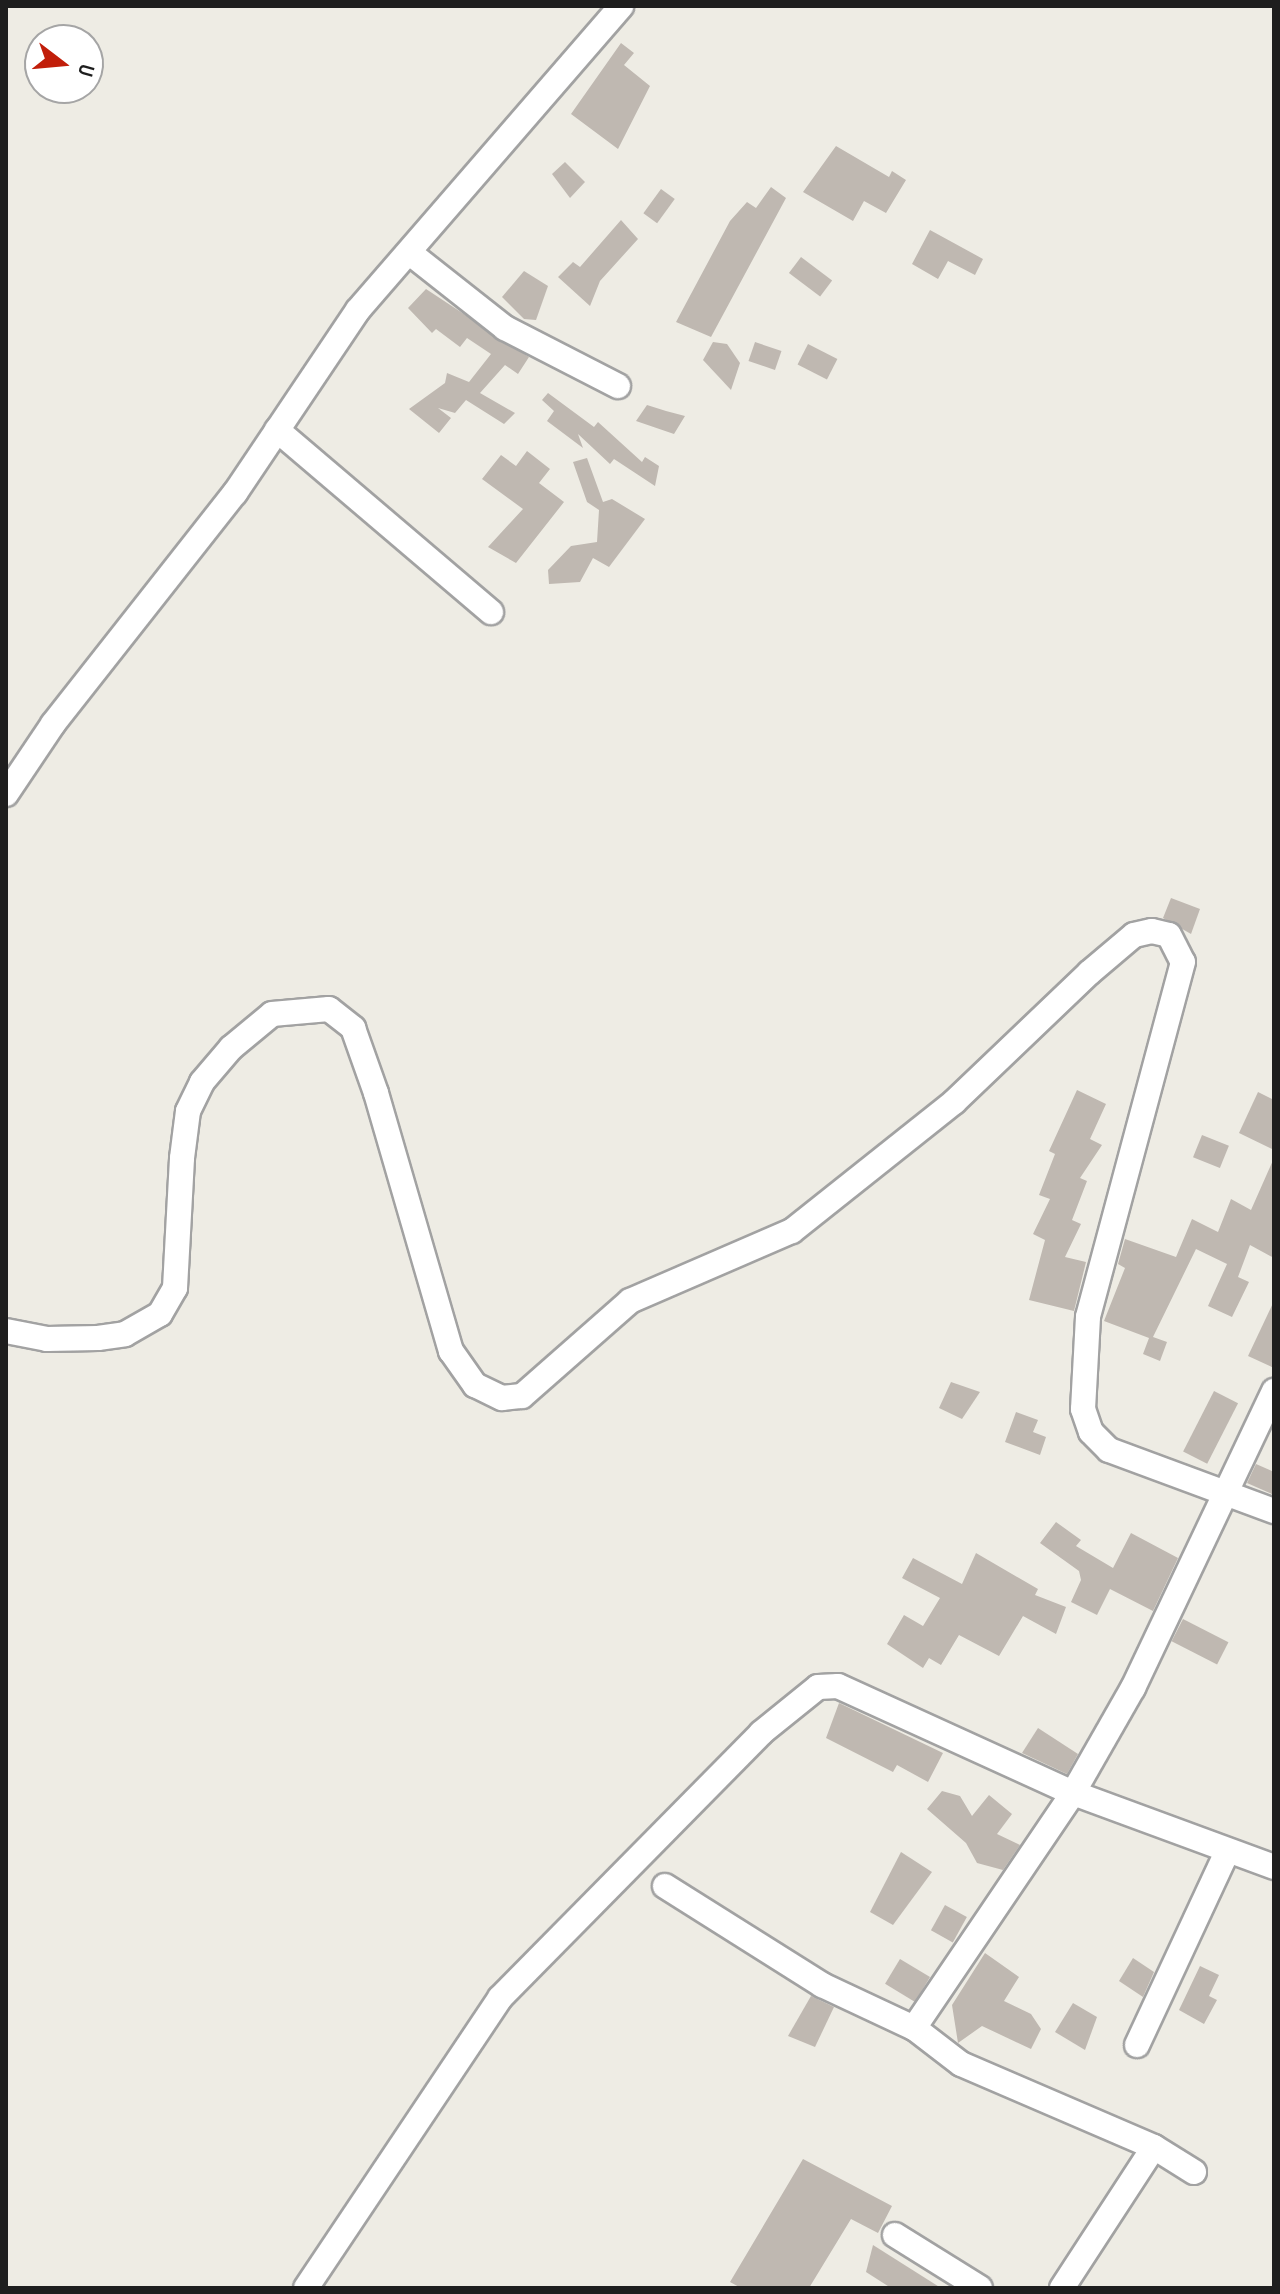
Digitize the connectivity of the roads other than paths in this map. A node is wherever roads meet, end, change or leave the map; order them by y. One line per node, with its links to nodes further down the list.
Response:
1 (621, 6): 2 (street)
2 (410, 253): 3 (street); 4 (street)
3 (618, 386)
4 (277, 430): 5 (street); 6 (street)
5 (491, 612)
6 (6, 794)
7 (6, 1331): 9 (street)
8 (1274, 1391): 9 (street)
9 (1228, 1494): 10 (street); 11 (street)
10 (1274, 1511)
11 (1073, 1793): 12 (street); 15 (street); 20 (street)
12 (1226, 1854): 13 (street); 16 (street)
13 (1274, 1867)
14 (665, 1886): 15 (street)
15 (914, 2028): 17 (street)
16 (1137, 2045)
17 (1154, 2147): 18 (street); 22 (street)
18 (1194, 2172)
19 (895, 2235): 21 (street)
20 (306, 2288)
21 (980, 2288)
22 (1062, 2288)

